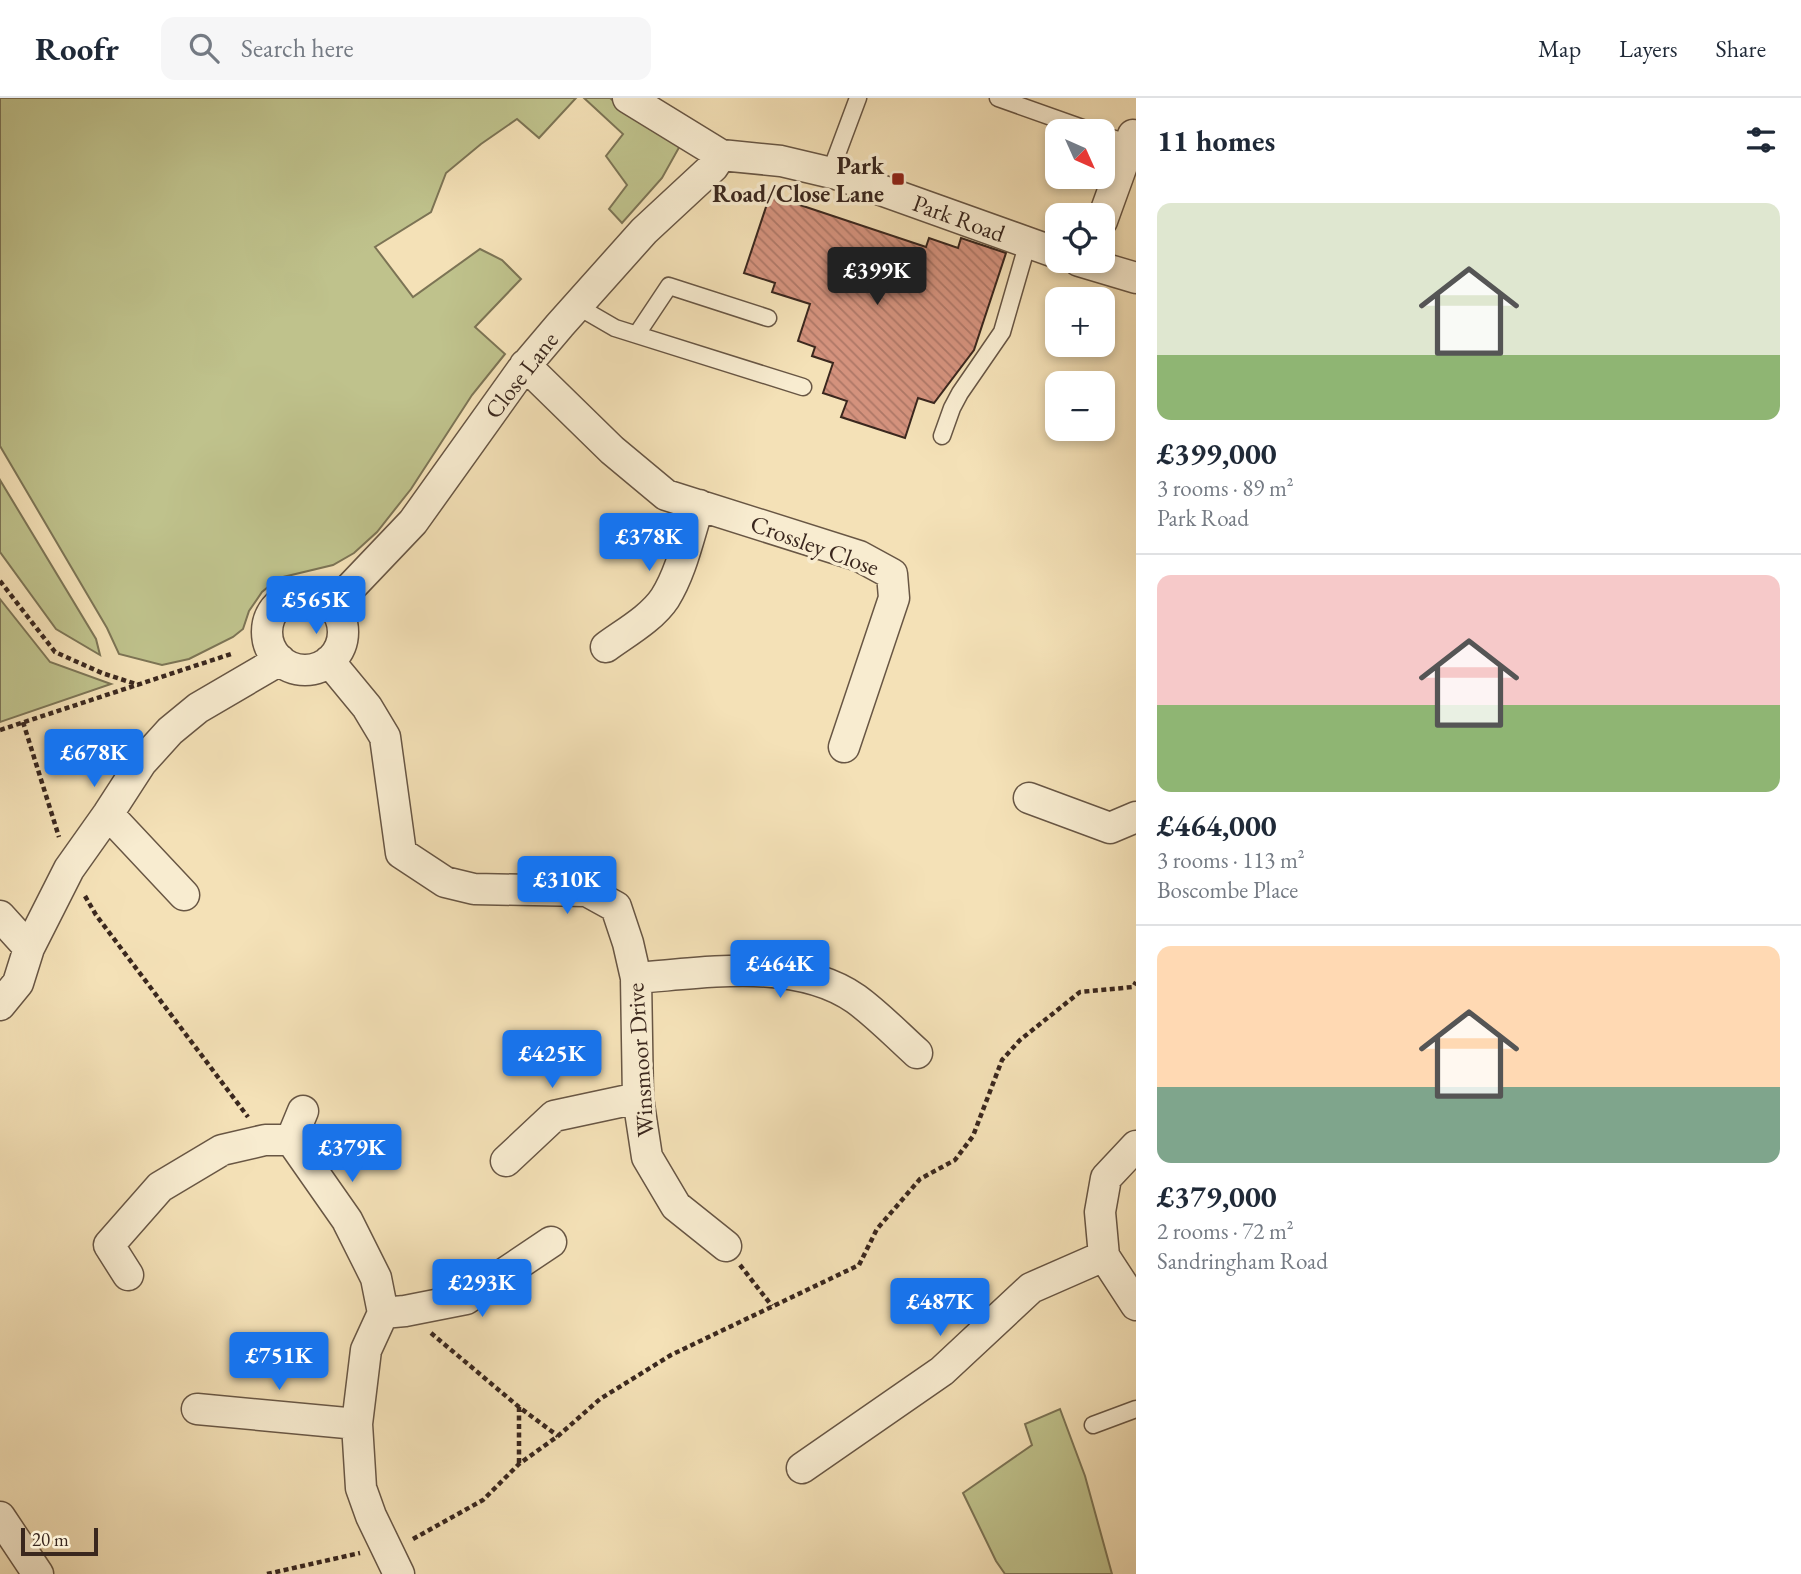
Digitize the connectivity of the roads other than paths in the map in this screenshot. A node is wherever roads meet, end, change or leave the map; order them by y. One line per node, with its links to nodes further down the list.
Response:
1 (628, 98): 6 (street, Park Road)
2 (858, 98): 7 (lane)
3 (998, 98): 4 (lane)
4 (1057, 119)
5 (1125, 140): 8 (street)
6 (721, 155): 7 (street, Park Road); 13 (street, Close Lane)
7 (830, 173): 9 (street, Park Road)
8 (1107, 203)
9 (1028, 242): 10 (street, Park Road); 18 (lane)
10 (1045, 248)
11 (1115, 271): 12 (street)
12 (1136, 278)
13 (577, 306): 15 (lane); 16 (street, Close Lane)
14 (768, 318): 15 (lane)
15 (637, 334): 17 (lane)
16 (526, 365): 19 (street, Crossley Close); 20 (street, Close Lane)
17 (803, 387)
18 (942, 436)
19 (699, 505): 21 (street); 24 (street, Crossley Close)
20 (333, 607): 22 (street); 23 (street)
21 (606, 647)
22 (274, 650): 23 (street); 26 (street)
23 (329, 661): 31 (street, Winsmoor Drive)
24 (844, 747)
25 (1029, 798): 27 (street)
26 (108, 814): 28 (street); 30 (street)
27 (1136, 817)
28 (184, 895)
29 (0, 916): 30 (street)
30 (29, 948): 32 (street)
31 (636, 978): 33 (street); 34 (street, Winsmoor Drive)
32 (0, 1005)
33 (917, 1053)
34 (638, 1098): 38 (street); 40 (street, Winsmoor Drive)
35 (303, 1111): 36 (street)
36 (278, 1140): 42 (street); 44 (street)
37 (1136, 1146): 41 (street)
38 (506, 1161)
39 (551, 1242): 44 (street)
40 (726, 1246)
41 (1104, 1256): 43 (street); 49 (street)
42 (128, 1275)
43 (1136, 1305)
44 (394, 1312): 47 (street)
45 (197, 1409): 47 (street)
46 (1136, 1409): 48 (lane)
47 (357, 1424): 52 (street)
48 (1093, 1425)
49 (802, 1468)
50 (0, 1517): 51 (street)
51 (38, 1574)
52 (399, 1574)

